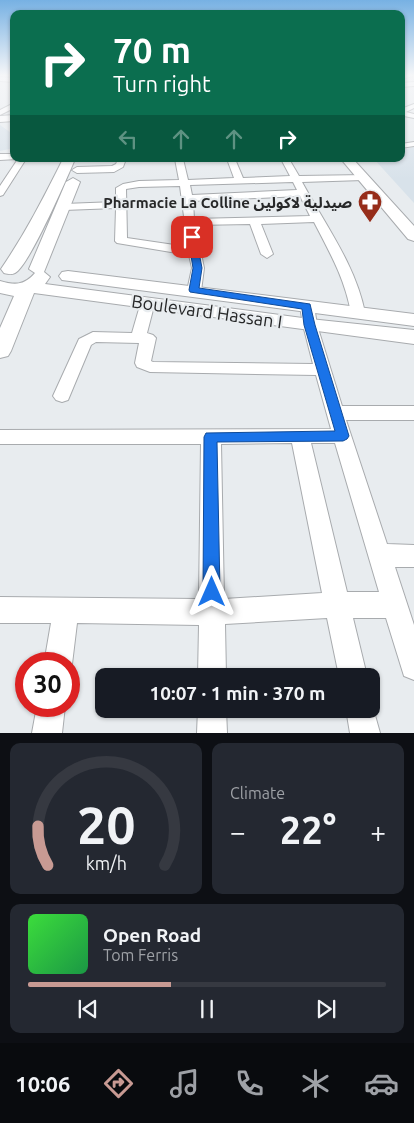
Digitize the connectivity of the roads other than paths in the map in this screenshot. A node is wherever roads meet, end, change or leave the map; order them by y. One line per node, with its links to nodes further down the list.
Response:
1 (20, 162): 10 (street)
2 (121, 162): 8 (street)
3 (180, 162): 14 (street)
4 (232, 162): 13 (street)
5 (286, 162): 12 (street)
6 (350, 162): 11 (main road)
7 (365, 162): 20 (main road)
8 (76, 163): 19 (main road); 27 (main road)
9 (0, 173): 10 (street)
10 (13, 173): 15 (street)
11 (363, 177): 12 (street); 24 (main road)
12 (294, 179): 13 (street); 16 (street)
13 (240, 181): 14 (street)
14 (184, 183): 17 (street); 18 (street)
15 (1, 191)
16 (302, 192): 17 (street); 21 (street)
17 (188, 198): 23 (street)
18 (120, 205): 19 (street); 25 (street)
19 (64, 207): 28 (main road)
20 (414, 217)
21 (316, 219): 22 (street); 31 (street)
22 (254, 220): 23 (street); 26 (street)
23 (189, 222): 25 (street)
24 (414, 236)
25 (195, 252): 29 (street)
26 (267, 254)
27 (3, 275): 28 (main road)
28 (34, 279): 29 (main road, Boulevard Hassan I); 30 (main road, Boulevard Hassan I); 36 (main road)
29 (194, 290): 32 (main road, Boulevard Hassan I)
30 (152, 303): 32 (main road, Boulevard Hassan I); 35 (street)
31 (358, 313): 32 (main road, Boulevard Hassan I); 33 (main road, Boulevard Hassan I)
32 (308, 316): 34 (main road, Boulevard Hassan I); 37 (street)
33 (414, 320)
34 (414, 337)
35 (143, 338): 37 (street); 38 (street)
36 (0, 350)
37 (324, 370): 39 (street)
38 (62, 396)
39 (336, 413): 40 (street); 41 (street)
40 (414, 413)
41 (343, 436): 44 (street); 45 (street)
42 (0, 437): 43 (street)
43 (211, 437): 44 (street); 51 (street)
44 (300, 437): 47 (street)
45 (381, 555): 46 (street); 48 (street)
46 (414, 556)
47 (338, 605): 48 (street); 51 (street); 55 (street)
48 (396, 605): 53 (street)
49 (0, 610): 50 (street)
50 (66, 610): 51 (street); 52 (street)
51 (212, 612): 54 (street)
52 (60, 652)
53 (414, 666)
54 (212, 668)
55 (351, 668)
56 (49, 717): 59 (street)
57 (212, 718): 60 (street)
58 (362, 718): 61 (street)
59 (47, 733)
60 (212, 733)
61 (365, 733)

